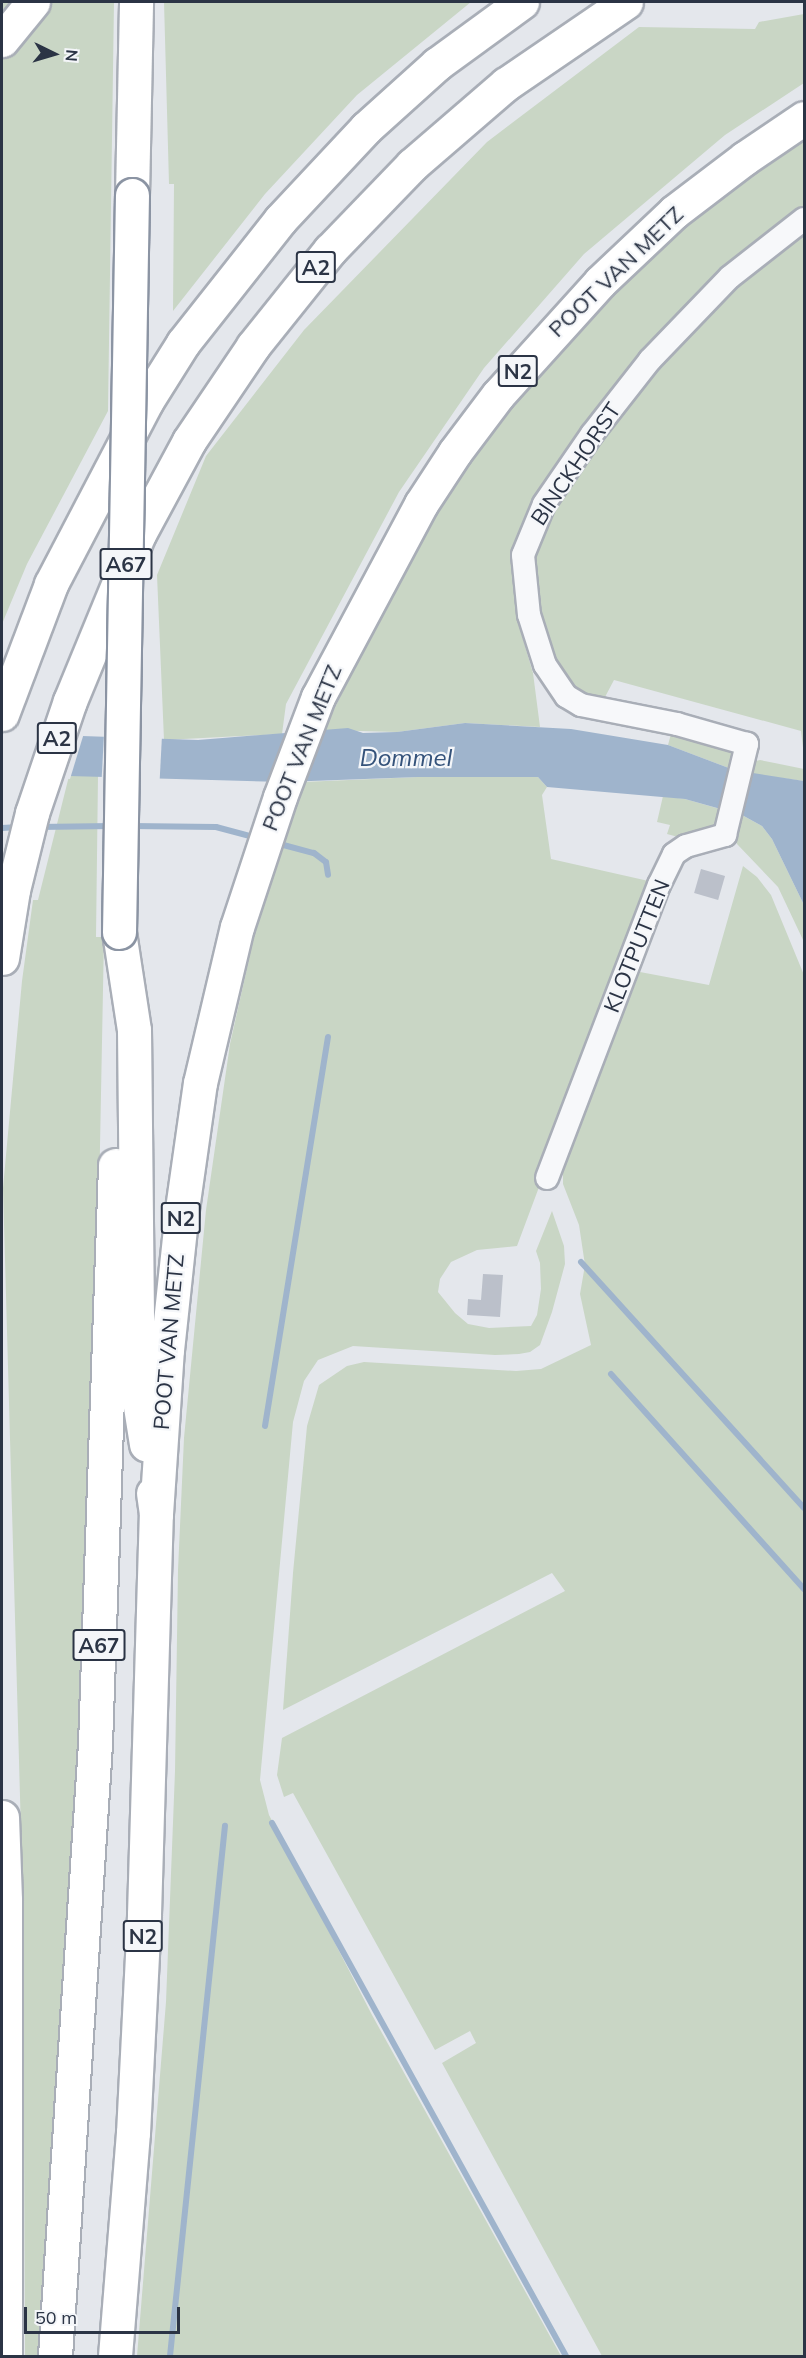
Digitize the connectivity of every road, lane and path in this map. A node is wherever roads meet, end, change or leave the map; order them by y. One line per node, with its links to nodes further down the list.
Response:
1 (33, 2): 5 (highway)
2 (136, 2): 10 (highway, A67, bridge)
3 (522, 2): 8 (highway, A2)
4 (615, 8): 11 (highway, A2)
5 (2, 40)
6 (804, 118): 13 (highway, POOT VAN METZ / N2)
7 (804, 219): 9 (street, BINCKHORST)
8 (2, 714)
9 (746, 751): 12 (street, KLOTPUTTEN)
10 (119, 932): 13 (highway, N2); 16 (highway, A67)
11 (2, 958)
12 (547, 1178)
13 (156, 1514): 17 (highway, N2)
14 (2, 1817): 15 (highway)
15 (5, 2356)
16 (55, 2356)
17 (115, 2356)

